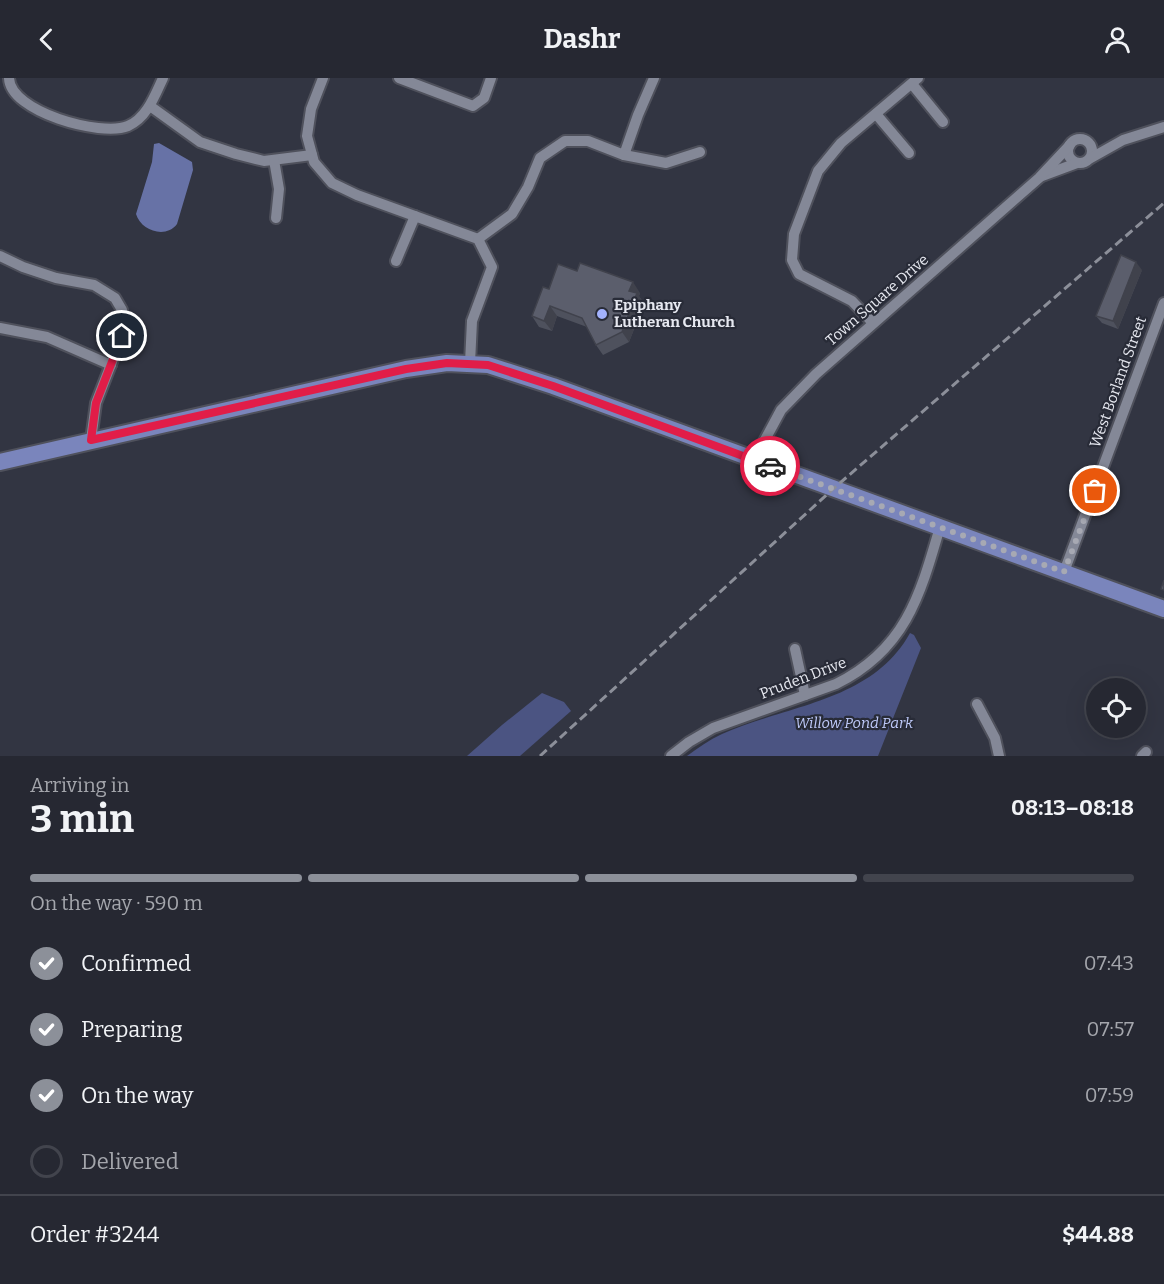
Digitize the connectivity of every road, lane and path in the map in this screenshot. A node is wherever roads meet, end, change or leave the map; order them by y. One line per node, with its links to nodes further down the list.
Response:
1 (9, 78): 8 (street)
2 (163, 78): 8 (street)
3 (323, 78): 17 (street)
4 (399, 78): 5 (street)
5 (491, 78)
6 (654, 78): 18 (street)
7 (915, 81): 9 (street); 10 (street)
8 (150, 106): 20 (street)
9 (876, 114): 16 (street); 29 (street)
10 (943, 122)
11 (1164, 127): 13 (street, Town Square Drive)
12 (1084, 140): 13 (street, Town Square Drive); 14 (street, Town Square Drive); 19 (street)
13 (1123, 140): 19 (street, Town Square Drive)
14 (1070, 145): 21 (street); 22 (street, Town Square Drive)
15 (700, 152): 18 (street)
16 (909, 153)
17 (312, 155): 20 (street); 23 (street)
18 (624, 155): 25 (street)
19 (1091, 158): 21 (street, Town Square Drive)
20 (274, 160): 24 (street)
21 (1077, 163): 22 (street, Town Square Drive)
22 (1039, 178): 29 (street, Town Square Drive)
23 (416, 216): 25 (street); 27 (street)
24 (276, 218)
25 (478, 239): 31 (street)
26 (0, 256): 32 (street)
27 (396, 261)
28 (1164, 303): 37 (street, West Borland Street)
29 (873, 323): 34 (street, Town Square Drive)
30 (0, 328): 32 (street)
31 (470, 363): 33 (main road); 34 (main road)
32 (111, 365): 33 (street)
33 (91, 440): 35 (main road)
34 (754, 460): 36 (main road)
35 (0, 462)
36 (940, 527): 37 (main road); 40 (street, Pruden Drive)
37 (1064, 572): 38 (main road)
38 (1164, 609)
39 (795, 649): 40 (street)
40 (805, 695): 42 (street, Pruden Drive)
41 (977, 704): 43 (street)
42 (671, 756)
43 (999, 756)

